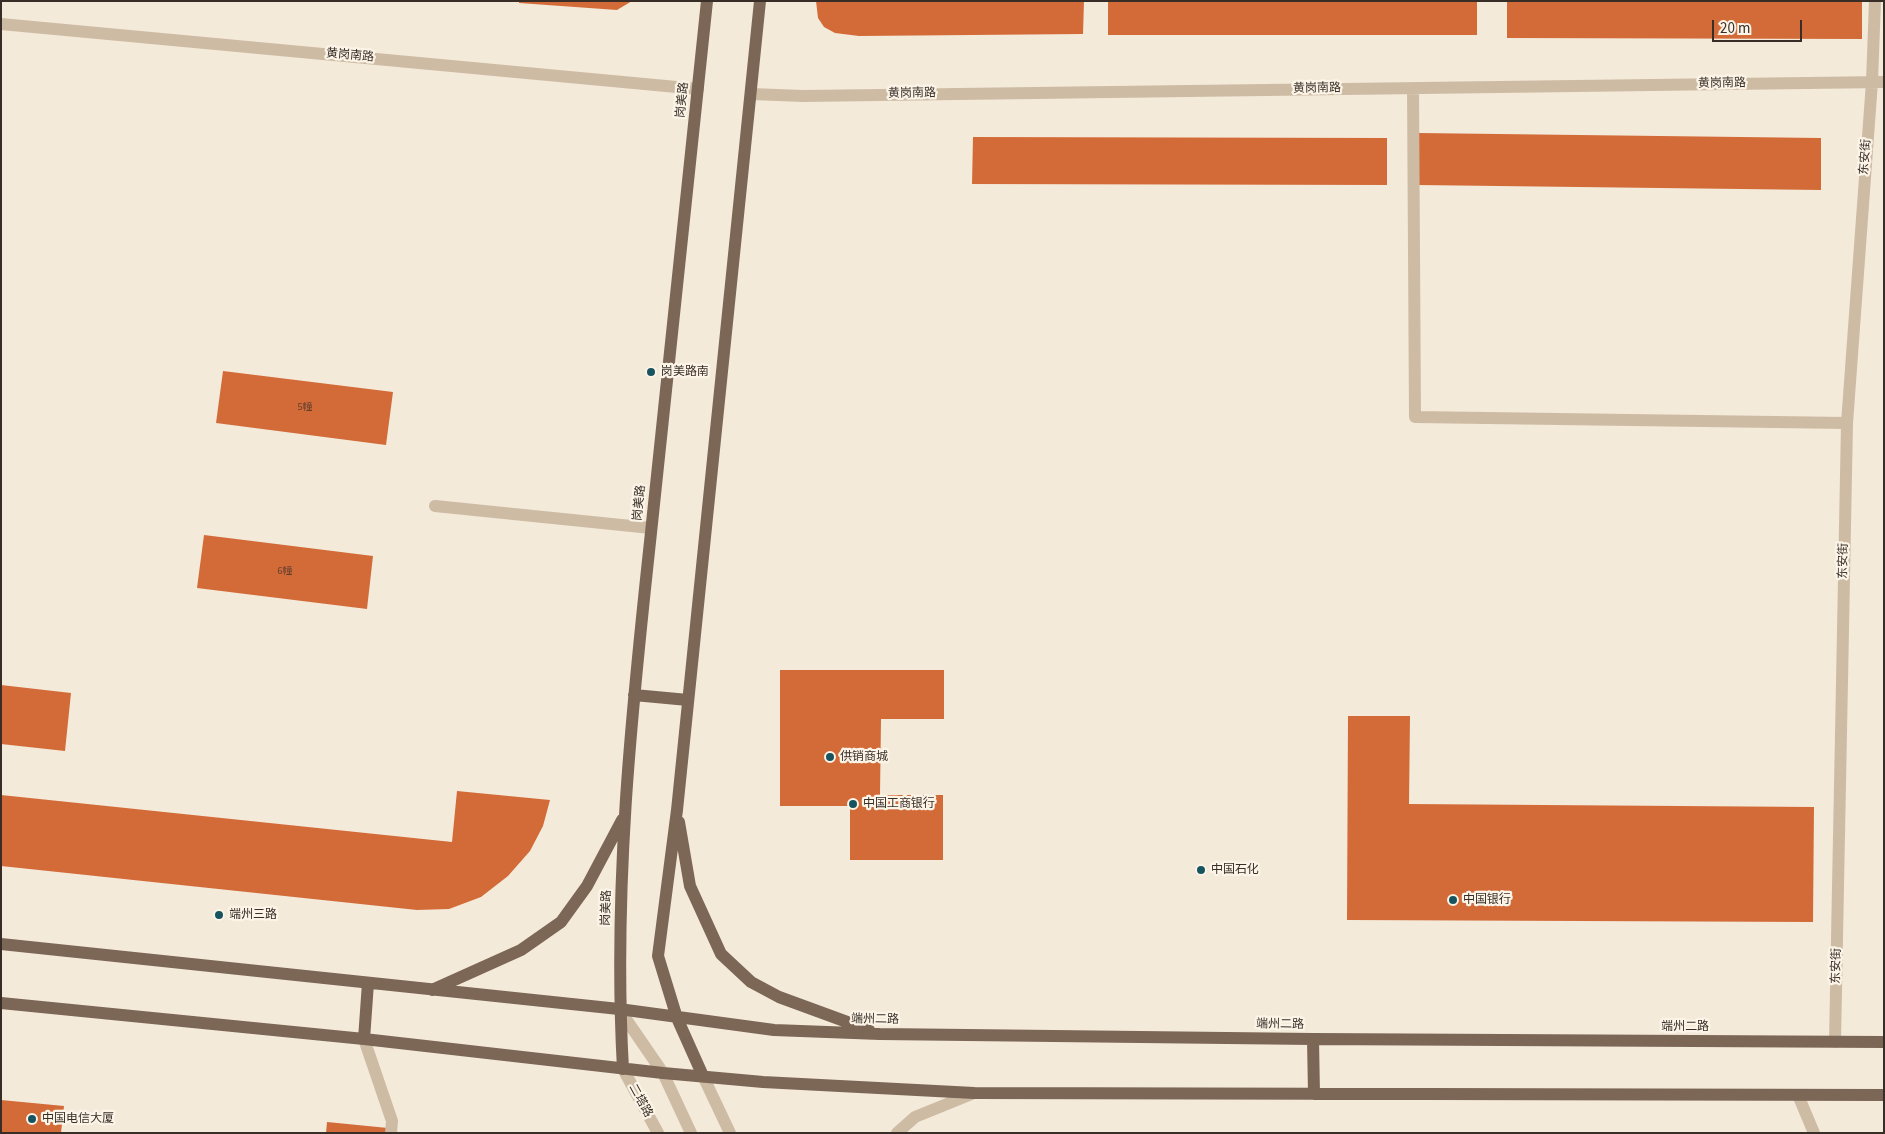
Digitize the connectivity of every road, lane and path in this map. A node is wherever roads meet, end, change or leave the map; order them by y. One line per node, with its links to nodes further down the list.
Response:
1 (707, 1): 7 (main road, 岗美路)
2 (760, 1): 8 (main road)
3 (1875, 1): 5 (street, 东安街)
4 (1, 24): 7 (street, 黄岗南路)
5 (1878, 82): 6 (street, 黄岗南路); 9 (street, 东安街)
6 (1413, 88): 8 (street, 黄岗南路); 9 (street)
7 (698, 89): 11 (main road, 岗美路)
8 (750, 94): 13 (main road)
9 (1847, 423): 25 (street, 东安街)
10 (435, 506): 11 (street)
11 (651, 528): 12 (main road, 岗美路)
12 (634, 696): 13 (main road); 15 (main road, 岗美路)
13 (688, 700): 14 (main road)
14 (677, 810): 21 (main road); 22 (main road)
15 (624, 815): 18 (main road); 20 (main road, 岗美路)
16 (1, 944): 17 (main road)
17 (368, 983): 18 (main road); 23 (main road)
18 (432, 990): 20 (main road)
19 (1, 1003): 23 (main road)
20 (619, 1009): 21 (main road, 端州二路); 27 (main road, 岗美路); 28 (street)
21 (677, 1018): 22 (main road, 端州二路); 29 (main road)
22 (880, 1034): 24 (main road, 端州二路)
23 (364, 1039): 27 (main road); 34 (street)
24 (1313, 1039): 25 (main road, 端州二路); 31 (main road)
25 (1835, 1042): 26 (main road, 端州二路)
26 (1884, 1042)
27 (622, 1069): 28 (main road); 35 (street, 二塔路)
28 (663, 1073): 29 (main road); 36 (street)
29 (703, 1076): 30 (main road); 37 (street)
30 (974, 1092): 31 (main road); 38 (street)
31 (1314, 1094): 32 (main road)
32 (1798, 1094): 33 (main road); 39 (street)
33 (1884, 1095)
34 (391, 1133)
35 (658, 1133)
36 (692, 1133)
37 (730, 1133)
38 (897, 1133)
39 (1814, 1133)

